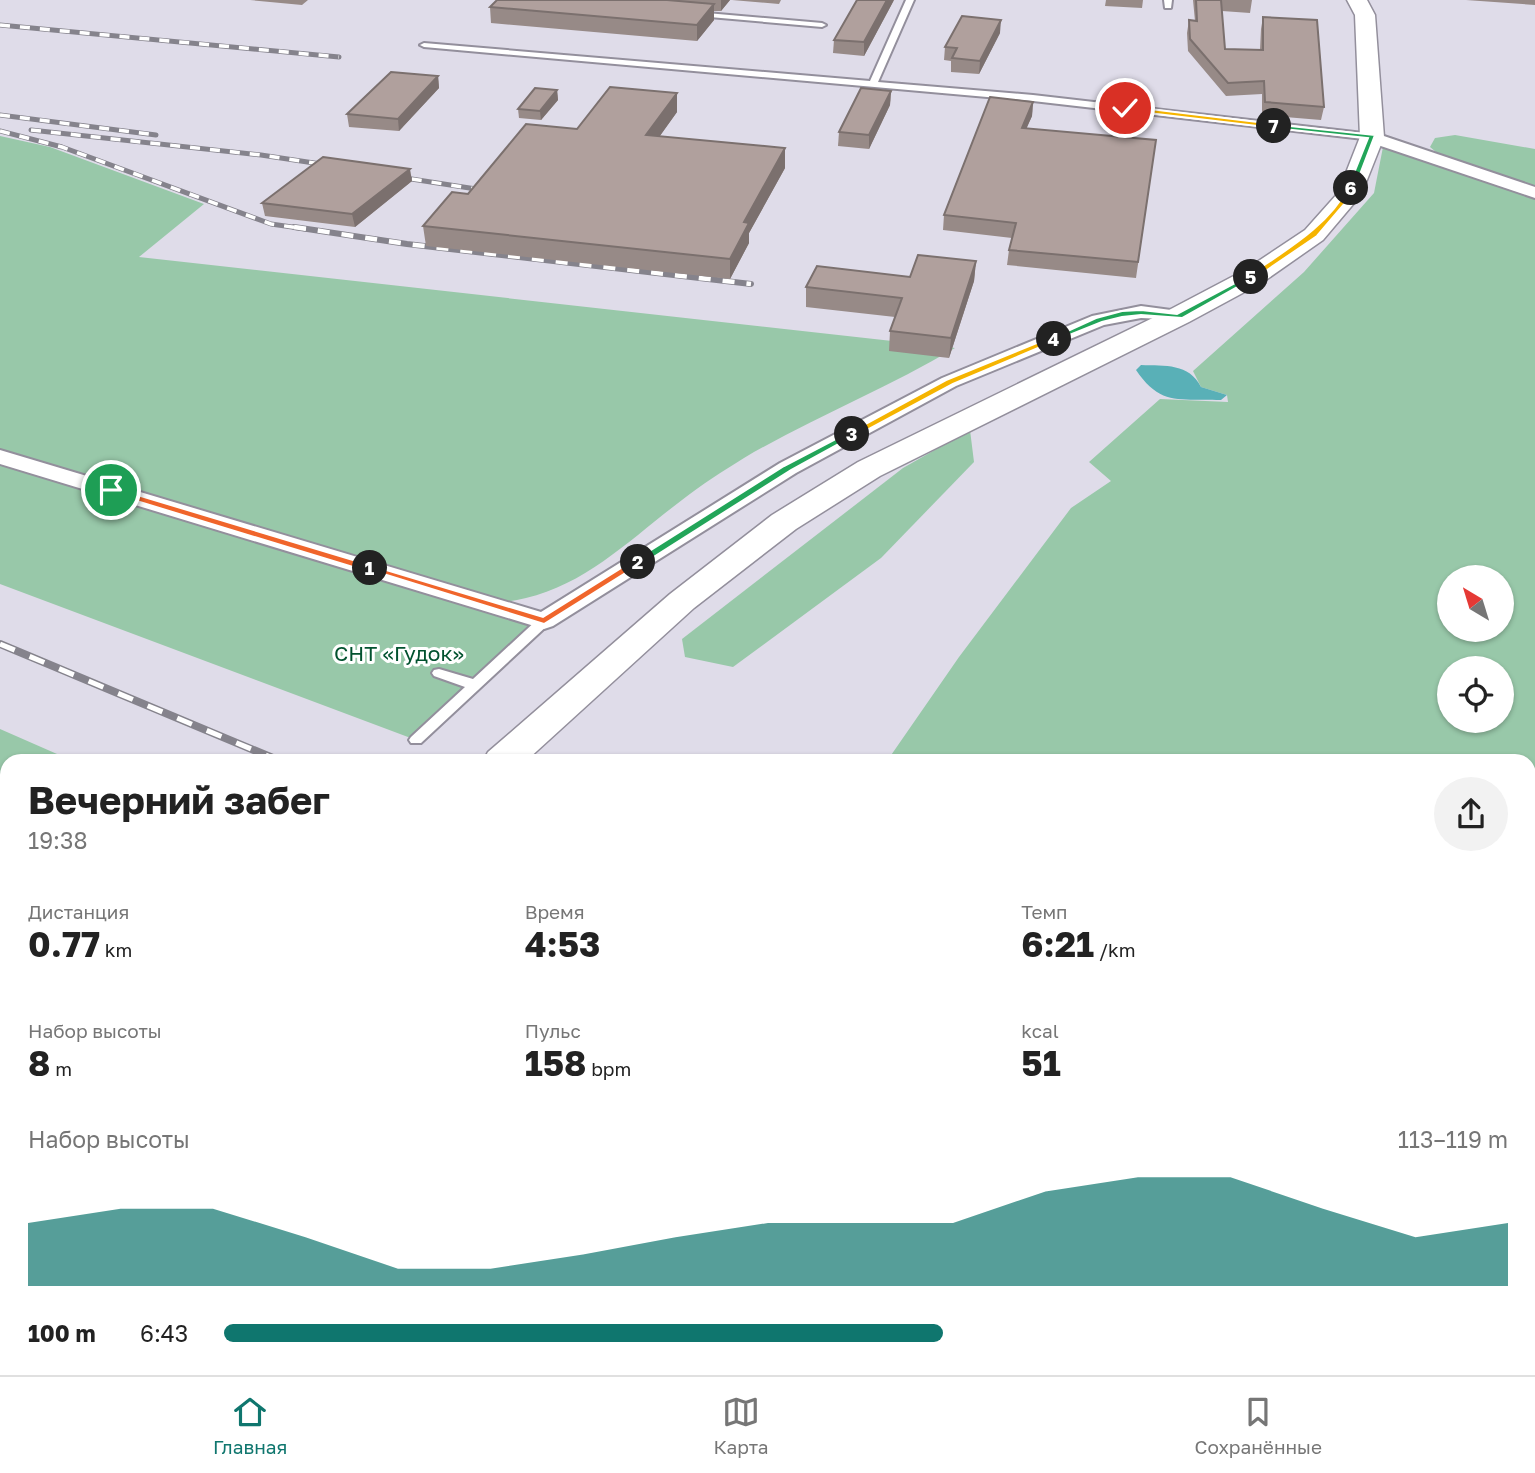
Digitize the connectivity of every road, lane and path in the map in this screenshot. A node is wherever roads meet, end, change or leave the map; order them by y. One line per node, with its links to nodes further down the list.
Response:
1 (910, 0): 6 (lane)
2 (1357, 0): 7 (street)
3 (689, 13): 4 (lane)
4 (822, 25)
5 (424, 45): 6 (lane)
6 (873, 83): 7 (lane)
7 (1372, 137): 8 (street); 9 (street)
8 (1535, 193)
9 (1179, 316): 11 (street); 15 (street)
10 (0, 457): 11 (street)
11 (544, 621): 13 (lane)
12 (439, 673): 13 (lane)
13 (475, 685): 14 (lane)
14 (416, 740)
15 (510, 754)

